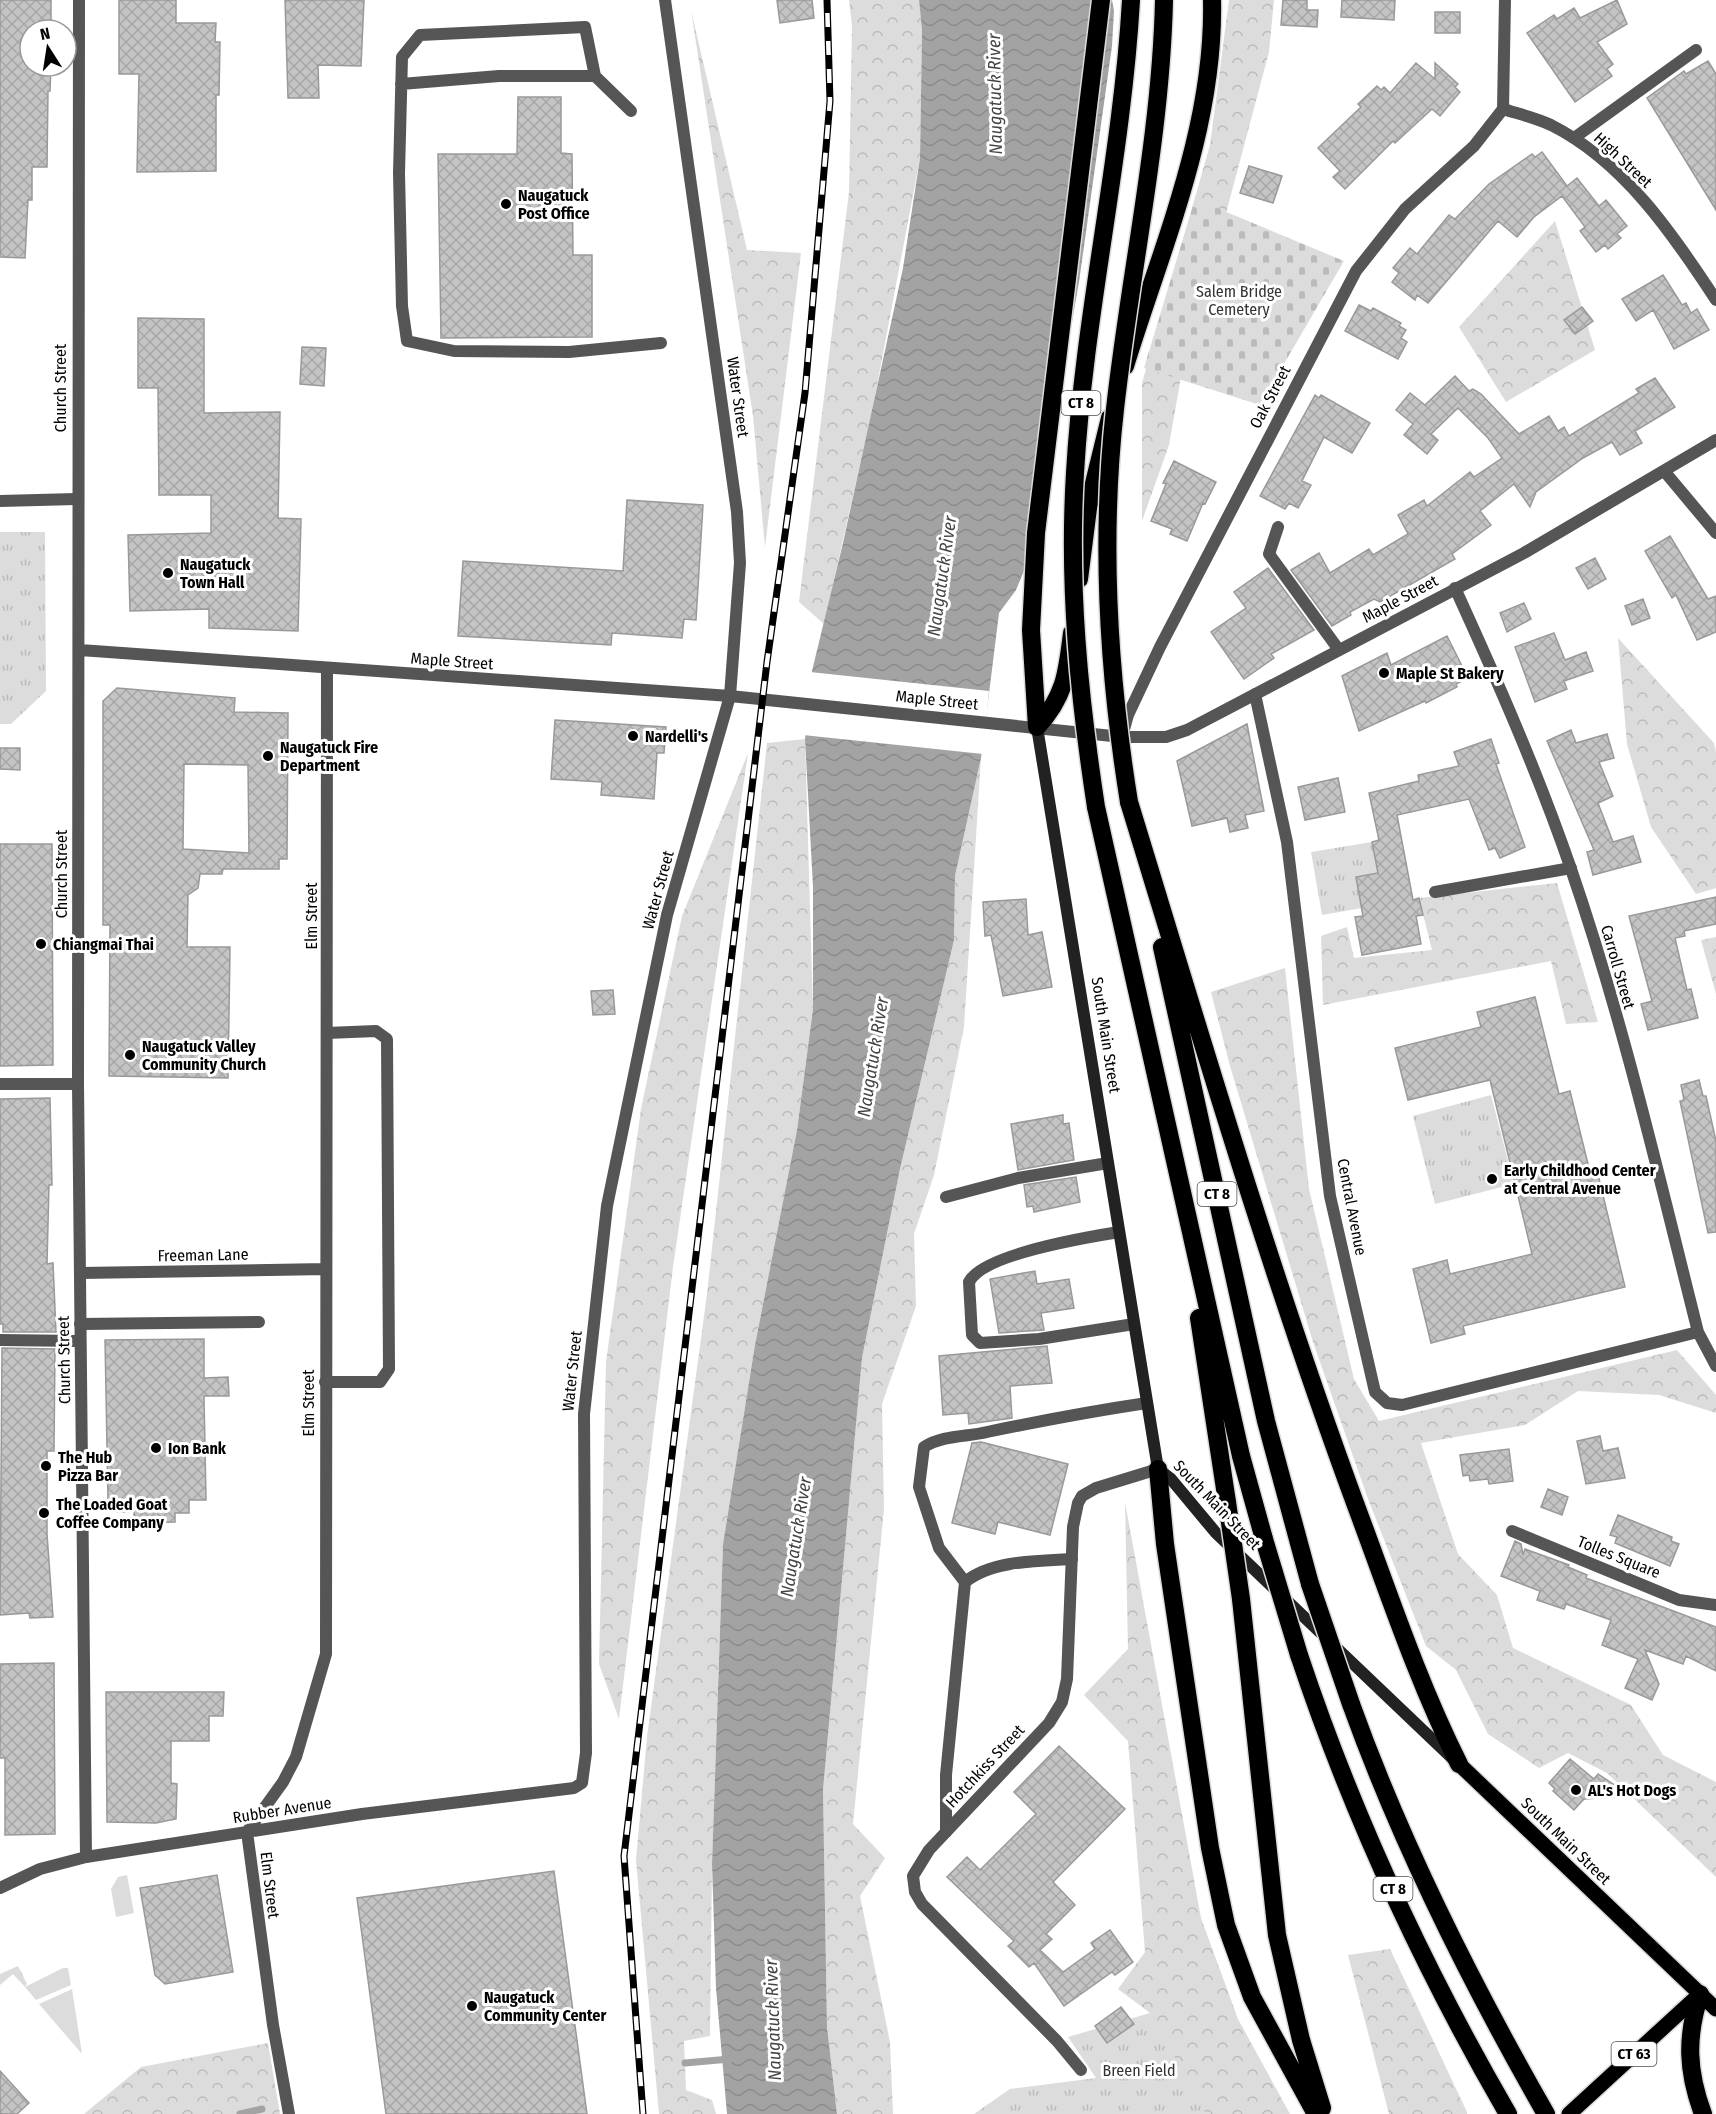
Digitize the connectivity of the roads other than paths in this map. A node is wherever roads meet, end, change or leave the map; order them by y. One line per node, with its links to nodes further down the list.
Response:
1 (79, 0): 18 (street, Church Street)
2 (665, 0): 27 (street, Water Street)
3 (1101, 0): 28 (highway)
4 (1131, 0): 38 (highway, CT 8, bridge)
5 (1164, 0): 30 (highway, CT 8, bridge)
6 (1212, 0): 28 (highway)
7 (1505, 0): 11 (street)
8 (1696, 50): 13 (street)
9 (595, 76): 10 (street); 10 (street); 12 (street)
10 (401, 84): 15 (street)
11 (1503, 109): 13 (street, High Street); 29 (street, Oak Street)
12 (631, 111)
13 (1574, 138): 14 (street, High Street)
14 (1716, 300)
15 (662, 343)
16 (1716, 440): 17 (street, Maple Street)
17 (1665, 472): 21 (street); 22 (street, Maple Street)
18 (76, 499): 19 (street); 23 (street, Church Street)
19 (0, 501)
20 (1278, 527): 24 (street)
21 (1716, 533)
22 (1455, 588): 24 (street, Maple Street); 31 (street, Carroll Street)
23 (80, 650): 25 (street, Maple Street); 35 (street, Church Street)
24 (1339, 650): 26 (street, Maple Street)
25 (327, 669): 27 (street, Maple Street); 33 (street, Elm Street)
26 (1255, 694): 29 (street, Maple Street); 45 (street, Central Avenue)
27 (730, 696): 28 (street, Maple Street); 57 (street, Water Street)
28 (1037, 727): 29 (street, Maple Street); 36 (main road, South Main Street)
29 (1122, 737)
30 (1129, 802): 56 (highway); 70 (highway, CT 8, bridge)
31 (1571, 868): 32 (street); 45 (street, Carroll Street)
32 (1435, 892)
33 (327, 1033): 40 (street, Elm Street); 49 (street)
34 (0, 1084): 35 (street)
35 (78, 1084): 41 (street, Church Street)
36 (1108, 1162): 37 (street); 39 (main road, South Main Street)
37 (946, 1197)
38 (1190, 1227): 68 (highway, bridge); 69 (highway, CT 8, bridge)
39 (1119, 1232): 44 (main road, South Main Street); 44 (street)
40 (326, 1269): 41 (street, Freeman Lane); 49 (street, Elm Street)
41 (80, 1273): 43 (street, Church Street)
42 (259, 1322): 43 (street)
43 (80, 1324): 47 (street, Church Street)
44 (1134, 1324): 50 (main road, South Main Street)
45 (1698, 1332): 48 (street, Carroll Street)
46 (0, 1340): 47 (street)
47 (80, 1341): 60 (street, Church Street)
48 (1716, 1366)
49 (325, 1382): 58 (street, Elm Street)
50 (1147, 1403): 51 (main road, South Main Street); 54 (street)
51 (1158, 1470): 53 (street, Hotchkiss Street); 56 (main road, South Main Street); 67 (highway)
52 (1512, 1531): 55 (street, Tolles Square)
53 (1072, 1559): 54 (street); 59 (street, Hotchkiss Street)
54 (965, 1582): 59 (street)
55 (1716, 1605)
56 (1459, 1764): 62 (main road, South Main Street)
57 (574, 1788): 58 (street, Rubber Avenue)
58 (247, 1832): 60 (street, Rubber Avenue); 66 (street, Elm Street)
59 (946, 1832): 64 (street, Hotchkiss Street)
60 (86, 1857): 61 (street, Rubber Avenue)
61 (0, 1888)
62 (1700, 1994): 63 (main road, South Main Street); 71 (main road, CT 63); 72 (highway)
63 (1716, 2009)
64 (1081, 2070)
65 (1716, 2106): 73 (highway)
66 (289, 2114)
67 (1316, 2114)
68 (1323, 2114)
69 (1508, 2114)
70 (1546, 2114)
71 (1569, 2114)
72 (1703, 2114)
73 (1714, 2114)

